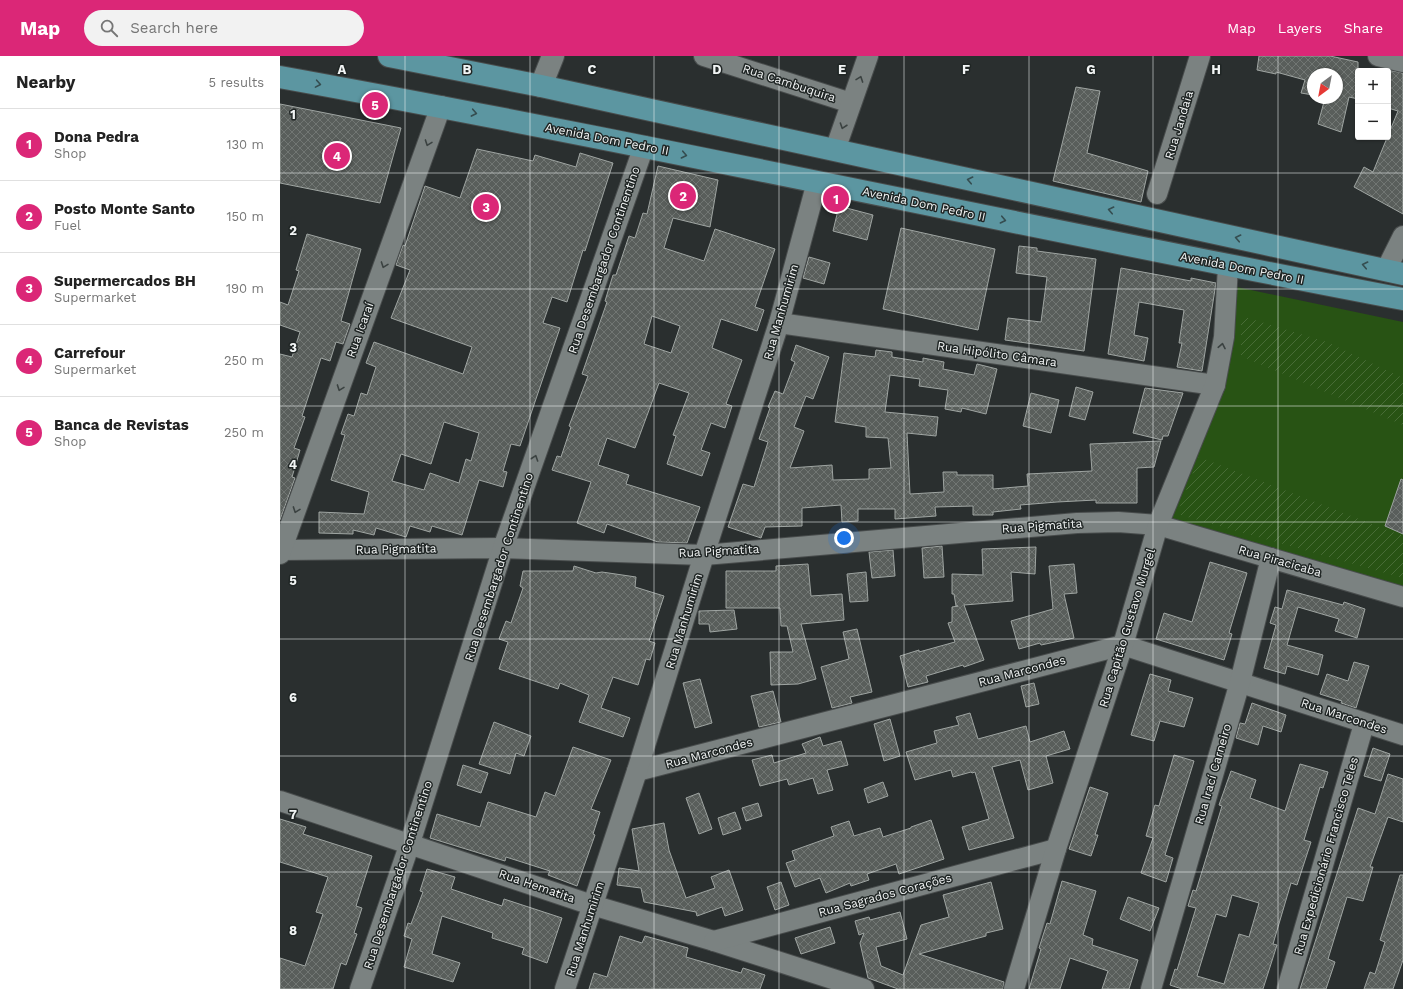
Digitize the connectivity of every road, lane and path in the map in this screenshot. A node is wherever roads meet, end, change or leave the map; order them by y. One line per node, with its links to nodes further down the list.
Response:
1 (389, 56): 9 (main road)
2 (553, 56): 9 (street)
3 (704, 56): 10 (street, Rua Cambuquira)
4 (868, 56): 10 (street, one-way to 4)
5 (1200, 56): 15 (street, Rua Jandaia)
6 (1378, 56): 7 (street)
7 (1403, 62)
8 (280, 77): 11 (main road, Avenida Dom Pedro II, one-way to 11)
9 (541, 86): 13 (main road)
10 (851, 103): 13 (street, one-way to 13)
11 (441, 106): 12 (main road, Avenida Dom Pedro II, one-way to 12); 24 (street, Rua Icaraí, one-way to 24)
12 (644, 146): 14 (main road, Avenida Dom Pedro II, one-way to 14); 23 (street, Rua Desembargador Continentino, one-way to 12)
13 (835, 150): 18 (main road, one-way to 13)
14 (817, 182): 17 (main road, Avenida Dom Pedro II, one-way to 17); 20 (street, Rua Manhumirim)
15 (1157, 194)
16 (1403, 236): 18 (street)
17 (1228, 266): 19 (main road, Avenida Dom Pedro II); 21 (street, Rua Capitão Gustavo Murgel, one-way to 17)
18 (1395, 272)
19 (1403, 299)
20 (779, 323): 21 (street, Rua Hipólito Câmara); 25 (street, Rua Manhumirim)
21 (1215, 385): 22 (street, Rua Capitão Gustavo Murgel)
22 (1158, 525): 25 (street, Rua Pigmatita); 26 (street, Rua Piracicaba); 28 (street, Rua Capitão Gustavo Murgel)
23 (503, 548): 24 (street, Rua Pigmatita); 25 (street, Rua Pigmatita); 34 (street, Rua Desembargador Continentino)
24 (280, 552)
25 (704, 554): 32 (street, Rua Manhumirim)
26 (1271, 558): 27 (street, Rua Piracicaba); 29 (street, Rua Irací Carneiro)
27 (1403, 597)
28 (1123, 645): 29 (street, Rua Marcondes); 32 (street, Rua Marcondes); 35 (street, Rua Capitão Gustavo Murgel)
29 (1240, 682): 30 (street, Rua Marcondes); 42 (street, Rua Irací Carneiro)
30 (1364, 724): 31 (street, Rua Marcondes); 43 (street, Rua Expedicionário Francisco Teles)
31 (1403, 735)
32 (637, 772): 36 (street, Rua Manhumirim)
33 (280, 801): 34 (street, Rua Hematita)
34 (410, 843): 36 (street, Rua Hematita); 38 (street, Rua Desembargador Continentino)
35 (1056, 849): 37 (street, Rua Sagrados Corações); 41 (street, Rua Capitão Gustavo Murgel)
36 (592, 905): 37 (street, Rua Hematita); 39 (street, Rua Manhumirim)
37 (714, 941): 40 (street, Rua Hematita)
38 (360, 989)
39 (565, 989)
40 (864, 989)
41 (1014, 989)
42 (1151, 989)
43 (1287, 989)

